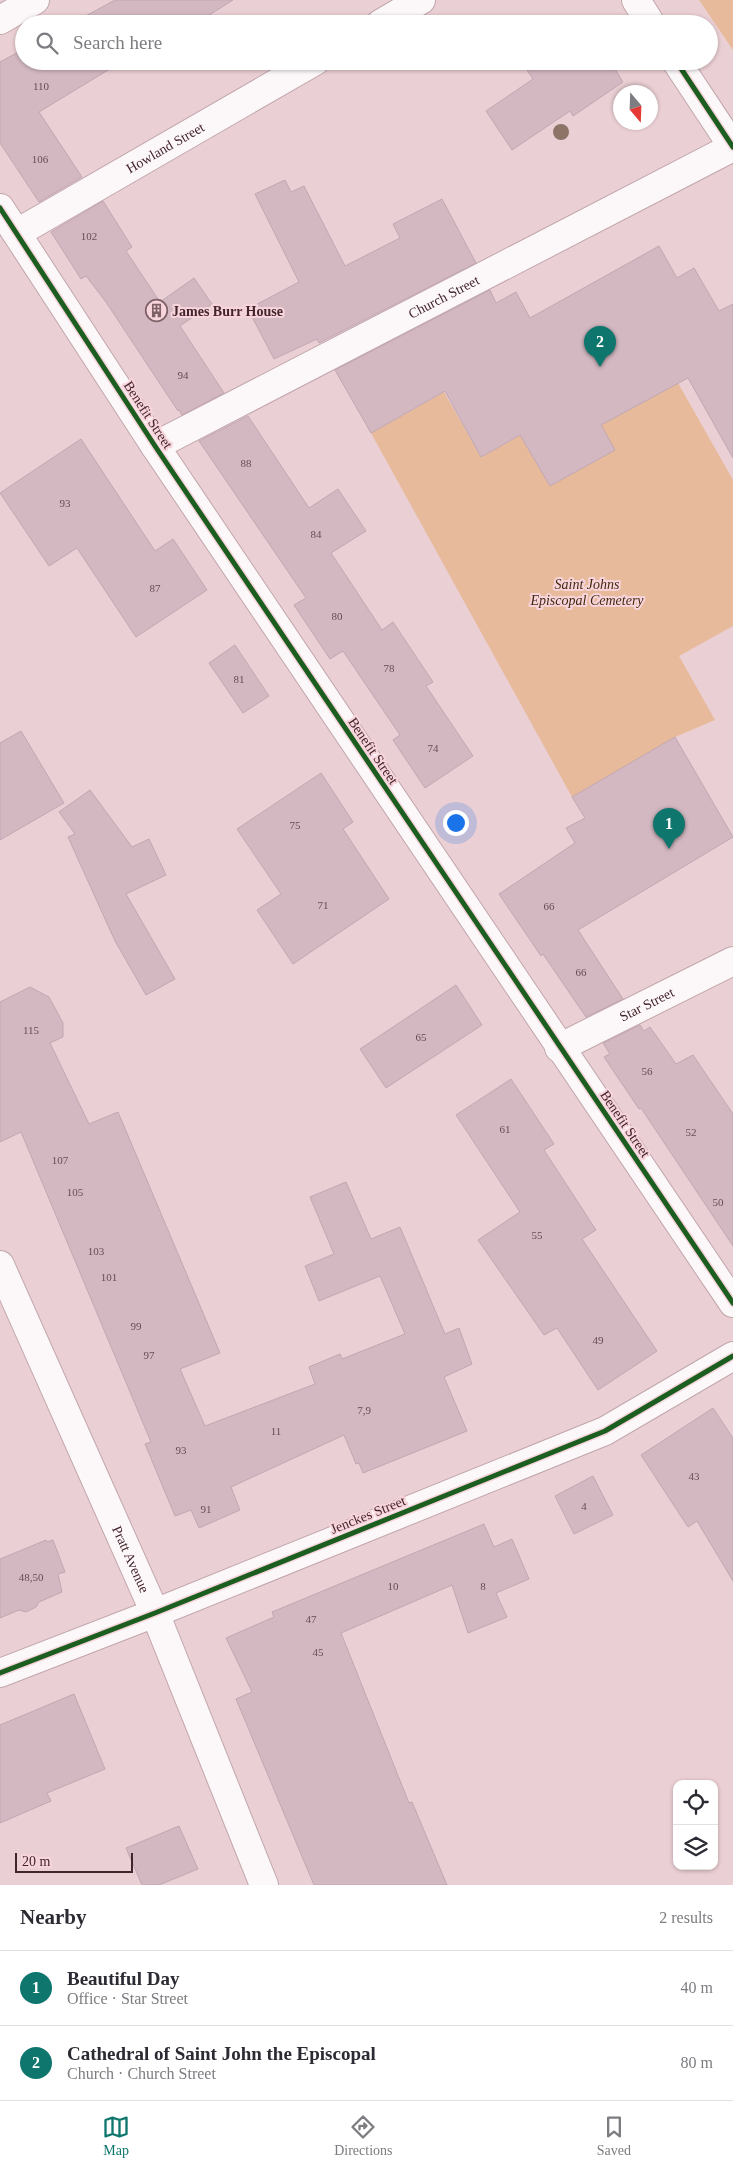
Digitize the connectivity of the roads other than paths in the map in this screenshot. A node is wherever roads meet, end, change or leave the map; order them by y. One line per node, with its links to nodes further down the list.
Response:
1 (36, 0): 6 (street)
2 (421, 0): 4 (street)
3 (636, 0): 5 (street)
4 (395, 15)
5 (646, 15)
6 (0, 20)
7 (299, 70): 11 (street, Howland Street)
8 (682, 70): 9 (street)
9 (733, 147): 12 (street, Church Street)
10 (0, 208): 11 (street, Benefit Street)
11 (16, 233): 12 (street, Benefit Street)
12 (155, 446): 14 (street, Benefit Street)
13 (733, 961): 14 (street, Star Street)
14 (559, 1048): 16 (street, Benefit Street)
15 (0, 1265): 18 (street, Pratt Avenue)
16 (733, 1303)
17 (733, 1356): 18 (street, Jenckes Street)
18 (155, 1613): 19 (street, Jenckes Street); 20 (street, Pratt Avenue)
19 (0, 1673)
20 (264, 1885)

